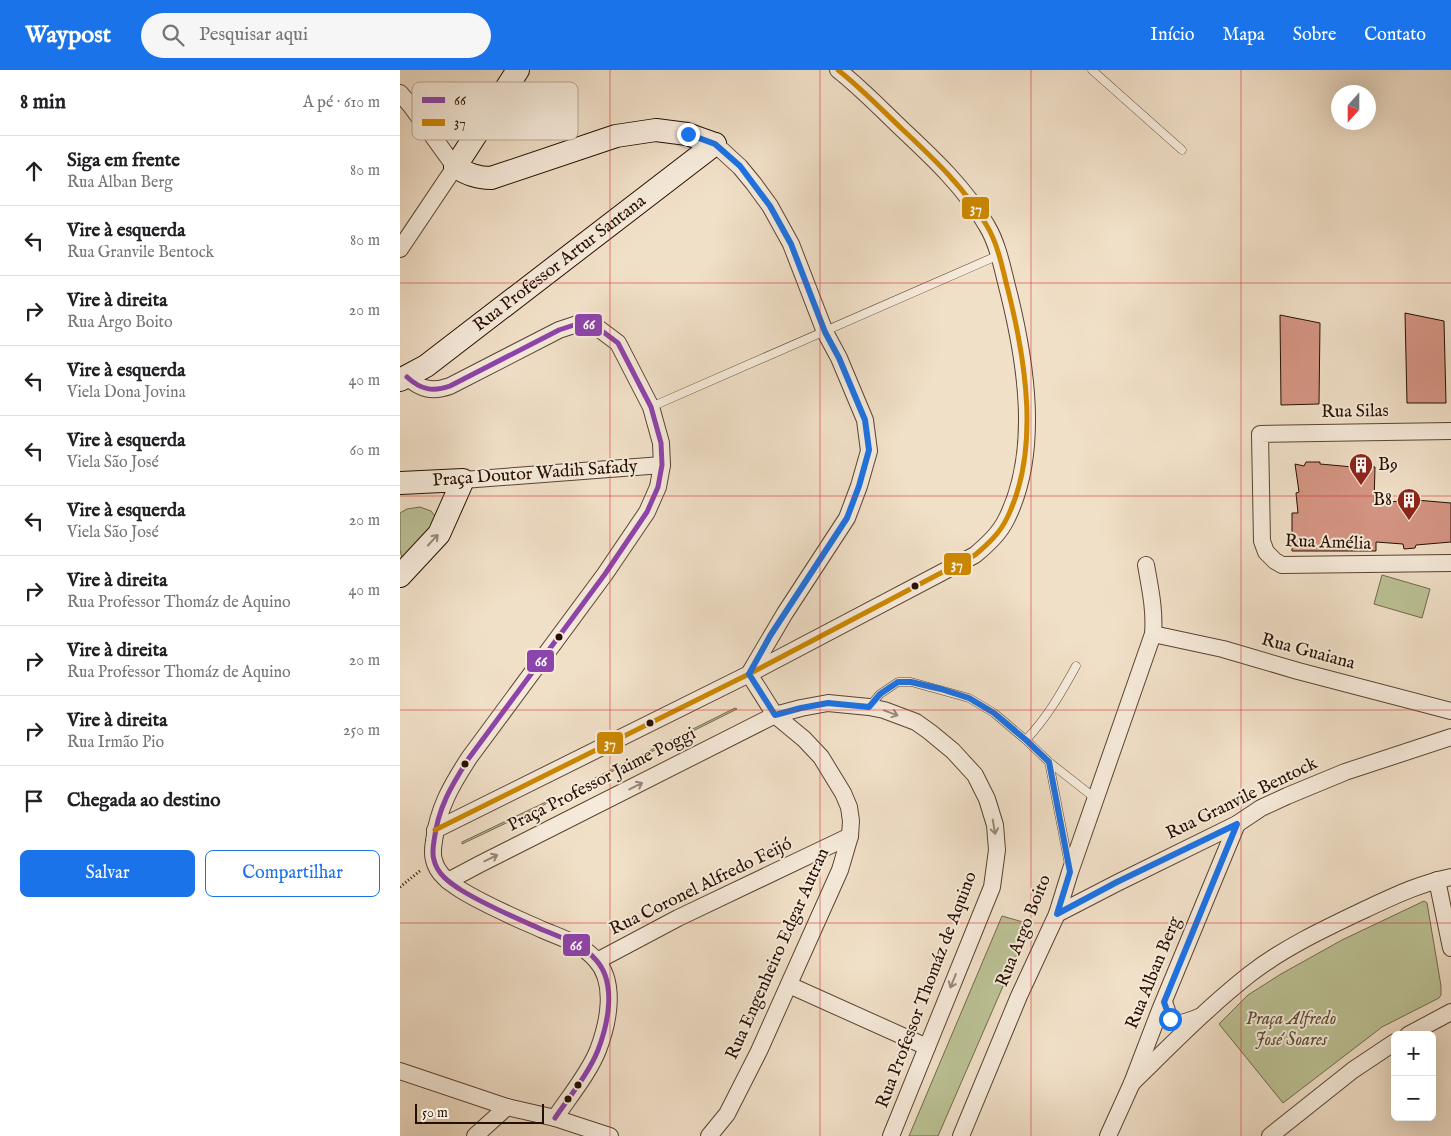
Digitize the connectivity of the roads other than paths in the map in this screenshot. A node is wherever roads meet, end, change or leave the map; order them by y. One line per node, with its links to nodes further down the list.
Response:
1 (518, 70): 4 (street)
2 (838, 70): 13 (street, Praça Professor Jaime Poggi)
3 (1092, 70): 10 (lane)
4 (510, 82)
5 (400, 93): 6 (street)
6 (412, 109)
7 (436, 140): 11 (street)
8 (473, 140): 11 (street)
9 (715, 144): 11 (street); 14 (street); 15 (street, Rua Professor Artur Santana)
10 (1182, 150)
11 (456, 167): 12 (street)
12 (400, 249)
13 (999, 255): 14 (lane); 27 (street, Praça Professor Jaime Poggi)
14 (825, 332): 16 (lane); 27 (street)
15 (403, 378): 16 (street, Praça Doutor Wadih Safady)
16 (651, 407): 19 (street, Praça Doutor Wadih Safady)
17 (1451, 431): 18 (street, Rua Silas)
18 (1260, 434): 22 (street, Rua Amélia)
19 (662, 465): 20 (street, Praça Doutor Wadih Safady); 36 (street)
20 (463, 480): 21 (street, Praça Doutor Wadih Safady); 24 (street, one-way to 20)
21 (400, 483)
22 (1451, 563)
23 (1146, 565): 25 (street, Rua Argo Boito)
24 (400, 576)
25 (1153, 634): 29 (street, Rua Guaiana); 34 (street, Rua Argo Boito)
26 (1076, 666): 32 (lane)
27 (749, 674): 30 (street); 36 (street, Praça Professor Jaime Poggi)
28 (869, 707): 30 (street, Rua Professor Thomáz de Aquino); 32 (lane); 50 (street, Rua Professor Thomáz de Aquino, one-way to 50)
29 (1451, 712)
30 (775, 715): 37 (street, Rua Engenheiro Edgar Autran); 40 (street, Praça Professor Jaime Poggi, one-way to 30)
31 (1451, 737): 35 (street, Rua Granvile Bentock)
32 (1026, 740): 33 (lane)
33 (1049, 762): 34 (lane); 38 (lane)
34 (1096, 798): 38 (street, Rua Argo Boito)
35 (1237, 824): 41 (street, Rua Granvile Bentock); 45 (street, Rua Alban Berg)
36 (436, 830): 40 (street)
37 (850, 836): 43 (street, Rua Coronel Alfredo Feijó); 44 (street, Rua Engenheiro Edgar Autran)
38 (1070, 872): 41 (street, Rua Argo Boito)
39 (1444, 878): 42 (street); 47 (street)
40 (448, 881): 43 (street)
41 (1057, 914): 59 (street, Rua Argo Boito)
42 (1451, 948)
43 (597, 961): 54 (street)
44 (789, 985): 50 (street); 57 (street, Rua Engenheiro Edgar Autran)
45 (1164, 1002): 47 (street); 52 (street, Rua Alban Berg)
46 (1451, 1012): 48 (street)
47 (1201, 1017): 52 (street)
48 (1415, 1031)
49 (1391, 1045): 61 (street)
50 (927, 1047): 58 (street, Rua Professor Thomáz de Aquino)
51 (400, 1071): 53 (street)
52 (1132, 1083): 60 (street, Rua Alban Berg)
53 (507, 1107): 54 (street); 55 (street)
54 (555, 1118): 56 (street)
55 (475, 1136)
56 (610, 1136)
57 (709, 1136)
58 (891, 1136)
59 (961, 1136)
60 (1108, 1136)
61 (1270, 1136)

